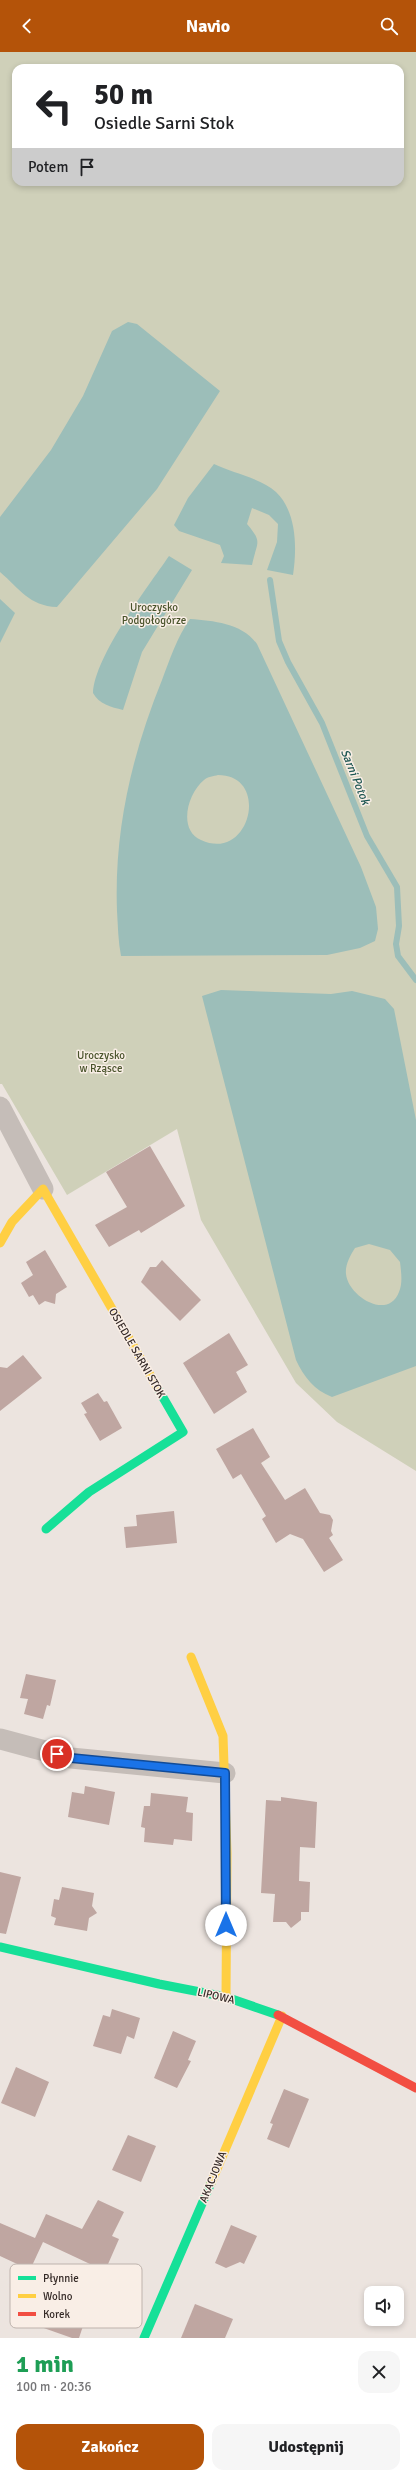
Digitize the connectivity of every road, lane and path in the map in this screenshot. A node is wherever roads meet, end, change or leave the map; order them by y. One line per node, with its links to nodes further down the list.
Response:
1 (0, 1107): 2 (street)
2 (42, 1189): 3 (street); 4 (street, OSIEDLE SARNI STOK)
3 (0, 1243)
4 (46, 1529)
5 (191, 1657): 7 (street)
6 (0, 1740): 7 (street)
7 (225, 1773): 9 (street)
8 (0, 1946): 9 (street, LIPOWA)
9 (226, 1997): 10 (street, LIPOWA)
10 (282, 2016): 11 (street, LIPOWA); 12 (street, AKACJOWA)
11 (416, 2088)
12 (144, 2338)

